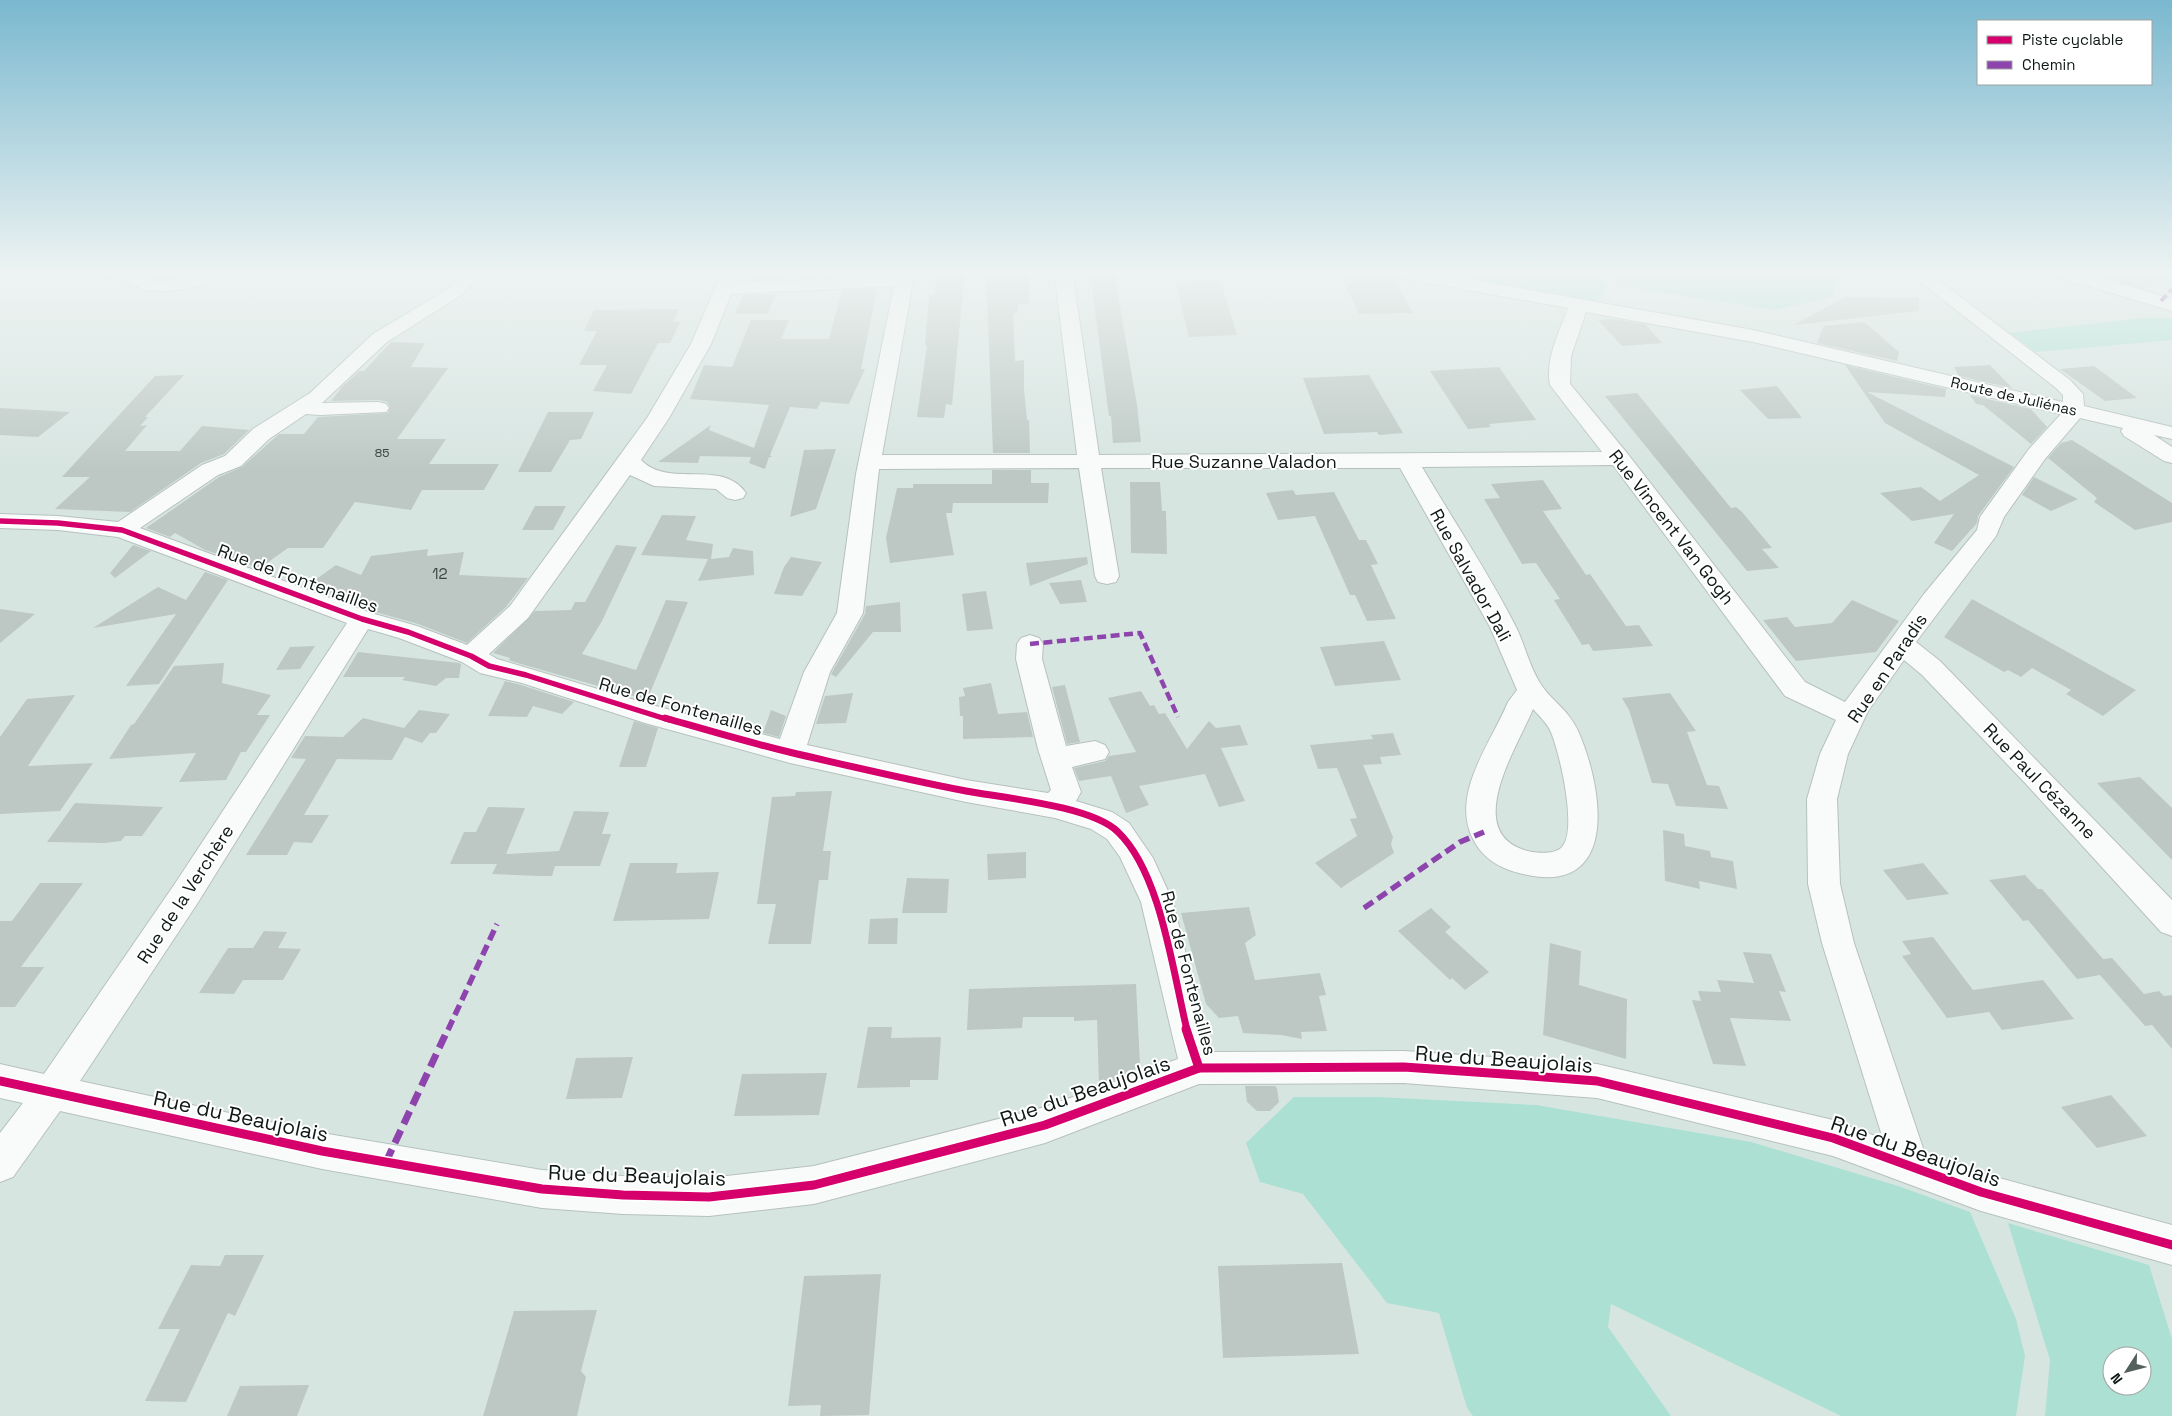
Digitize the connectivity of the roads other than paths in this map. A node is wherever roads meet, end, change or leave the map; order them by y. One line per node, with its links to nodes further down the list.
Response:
1 (383, 336): 8 (street)
2 (704, 336): 17 (street)
3 (894, 336): 19 (street)
4 (1072, 336): 20 (street)
5 (1569, 336): 16 (street, Rue Vincent Van Gogh)
6 (1753, 336): 11 (street, Route de Juliénas)
7 (2000, 336): 11 (street)
8 (304, 407): 9 (street); 23 (street)
9 (347, 408): 10 (street); 13 (street)
10 (379, 408)
11 (2074, 409): 12 (street, Route de Juliénas); 27 (street, Rue en Paradis)
12 (2119, 420): 14 (street, Route de Juliénas); 15 (street)
13 (340, 428)
14 (2172, 433)
15 (2172, 456)
16 (1619, 458): 18 (street, Rue Suzanne Valadon); 30 (street, Rue Vincent Van Gogh)
17 (629, 461): 21 (street); 28 (street)
18 (1407, 461): 20 (street, Rue Suzanne Valadon); 29 (street, Rue Salvador Dali)
19 (870, 462): 20 (street, Rue Suzanne Valadon); 31 (street)
20 (1089, 462): 24 (street)
21 (735, 493)
22 (0, 521): 23 (street, Rue de Fontenailles)
23 (122, 530): 25 (street, Rue de Fontenailles)
24 (1107, 576)
25 (362, 620): 28 (street, Rue de Fontenailles); 38 (street, Rue de la Verchère)
26 (1030, 644): 33 (street)
27 (1902, 645): 30 (street, Rue en Paradis); 35 (street, Rue Paul Cézanne)
28 (471, 656): 31 (street, Rue de Fontenailles)
29 (1531, 691): 29 (street, Rue Salvador Dali)
30 (1852, 716): 40 (street, Rue en Paradis)
31 (790, 752): 34 (street, Rue de Fontenailles)
32 (1094, 752): 33 (street)
33 (1055, 759): 34 (street)
34 (1055, 806): 36 (street, Rue de Fontenailles)
35 (2172, 922)
36 (1199, 1068): 38 (street, Rue du Beaujolais); 40 (street, Rue du Beaujolais)
37 (0, 1081): 38 (street, Rue du Beaujolais)
38 (54, 1092): 39 (street, Rue de la Verchère)
39 (0, 1164)
40 (1911, 1168): 41 (street, Rue du Beaujolais)
41 (2172, 1245)

